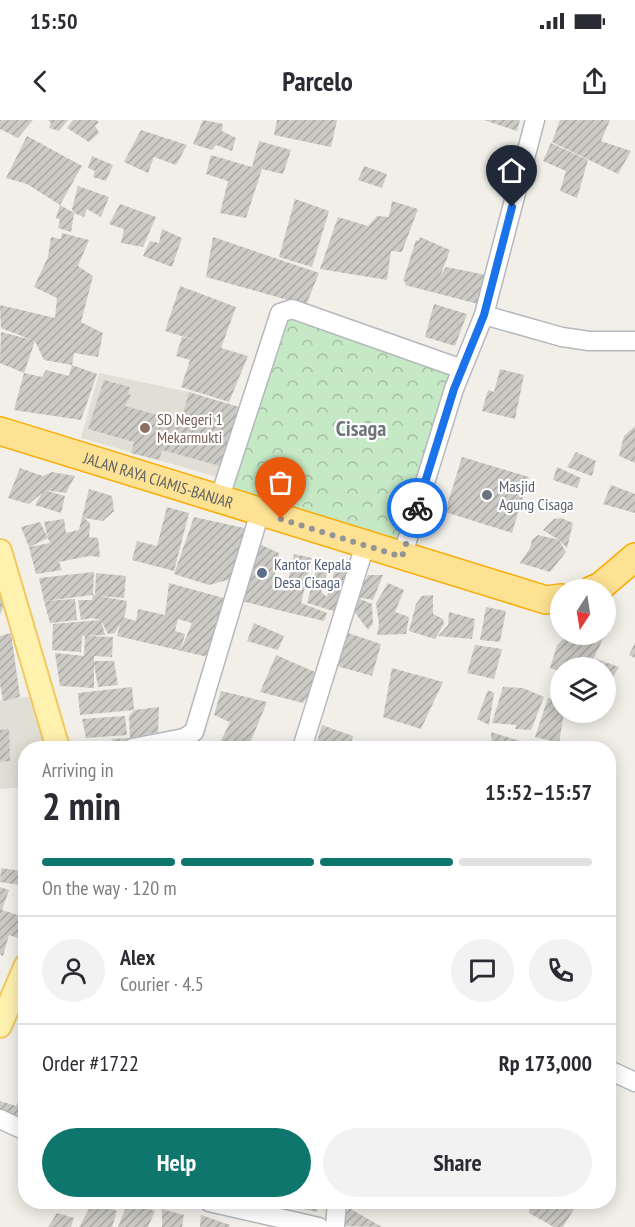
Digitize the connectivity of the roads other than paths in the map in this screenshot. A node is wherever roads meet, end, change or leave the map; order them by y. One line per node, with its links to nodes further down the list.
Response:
1 (535, 120): 2 (street)
2 (484, 315): 3 (street); 4 (street)
3 (635, 341)
4 (462, 369): 6 (street); 10 (street)
5 (0, 431): 6 (highway, JALAN RAYA CIAMIS-BANJAR)
6 (219, 500): 7 (highway, JALAN RAYA CIAMIS-BANJAR)
7 (260, 513): 8 (highway, JALAN RAYA CIAMIS-BANJAR); 15 (street)
8 (365, 545): 10 (highway, JALAN RAYA CIAMIS-BANJAR); 16 (street)
9 (0, 551): 14 (main road)
10 (402, 557): 13 (highway, JALAN RAYA CIAMIS-BANJAR)
11 (635, 557): 12 (highway)
12 (609, 579)
13 (550, 599)
14 (56, 741)
15 (168, 741)
16 (304, 741)
17 (18, 984): 18 (main road)
18 (0, 1026)
19 (616, 1073): 20 (street)
20 (635, 1082)
21 (0, 1119): 22 (street)
22 (18, 1127)
23 (240, 1209): 25 (street)
24 (336, 1209): 26 (street)
25 (319, 1227)
26 (335, 1227)

